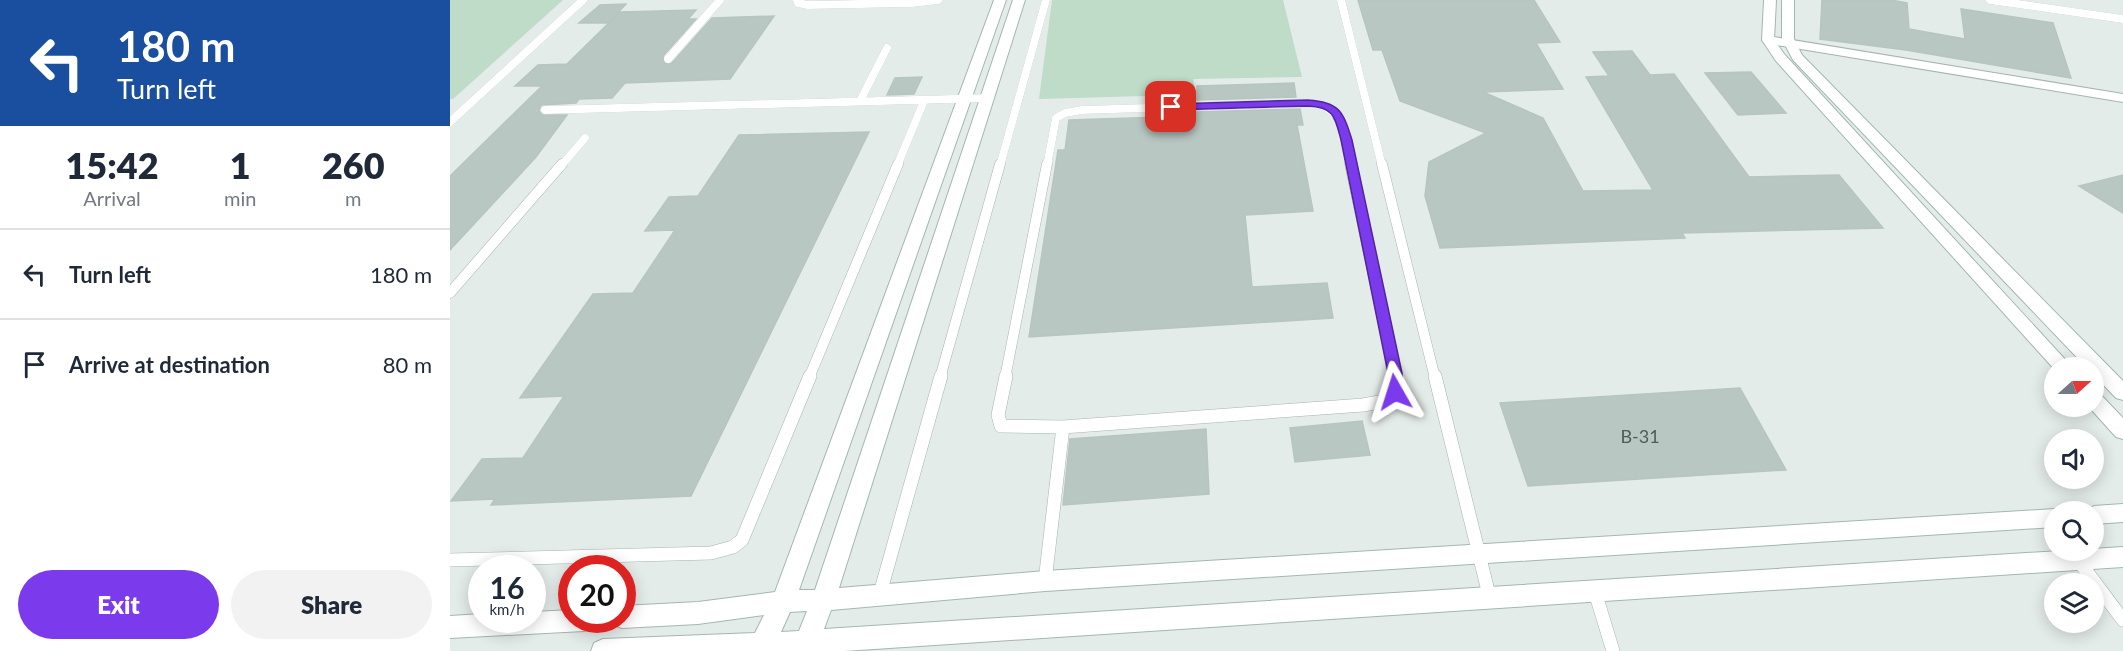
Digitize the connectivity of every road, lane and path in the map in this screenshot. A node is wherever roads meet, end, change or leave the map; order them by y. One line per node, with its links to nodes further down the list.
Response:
1 (583, 0): 23 (lane)
2 (720, 0): 16 (lane)
3 (797, 0): 4 (lane)
4 (938, 0)
5 (1000, 0): 19 (street)
6 (1019, 0): 17 (street)
7 (1046, 0): 44 (lane)
8 (1341, 0): 36 (lane)
9 (1770, 0): 13 (street)
10 (1788, 0): 14 (street)
11 (1990, 0): 12 (lane)
12 (2123, 19)
13 (1768, 40): 14 (street); 28 (street)
14 (1789, 43): 18 (street); 29 (street)
15 (887, 48): 20 (lane)
16 (668, 59)
17 (989, 98): 19 (lane); 45 (street)
18 (2123, 98)
19 (964, 100): 21 (lane); 47 (street)
20 (860, 101): 21 (lane); 24 (lane)
21 (924, 101): 39 (lane)
22 (450, 110): 23 (lane)
23 (463, 110): 25 (lane)
24 (545, 110)
25 (450, 122)
26 (585, 138): 27 (lane)
27 (450, 293)
28 (2054, 357)
29 (2123, 393)
30 (2104, 411): 32 (street)
31 (1063, 427): 31 (lane); 42 (lane)
32 (2123, 431)
33 (2123, 513): 34 (street)
34 (2104, 514)
35 (2044, 519): 36 (street)
36 (1479, 554): 42 (street); 46 (lane)
37 (2123, 557): 38 (street)
38 (2104, 558)
39 (450, 560)
40 (2063, 561): 43 (street)
41 (2079, 561): 49 (lane)
42 (1045, 581): 44 (street)
43 (1595, 592): 46 (street); 56 (lane)
44 (879, 597): 45 (street)
45 (824, 599): 47 (street); 53 (street)
46 (1490, 599): 53 (street)
47 (783, 602): 48 (street); 52 (street)
48 (636, 616)
49 (2123, 620)
50 (558, 621): 51 (street)
51 (450, 627)
52 (760, 647): 53 (street); 54 (street)
53 (805, 647)
54 (704, 648): 55 (street)
55 (603, 651)
56 (1613, 651)

